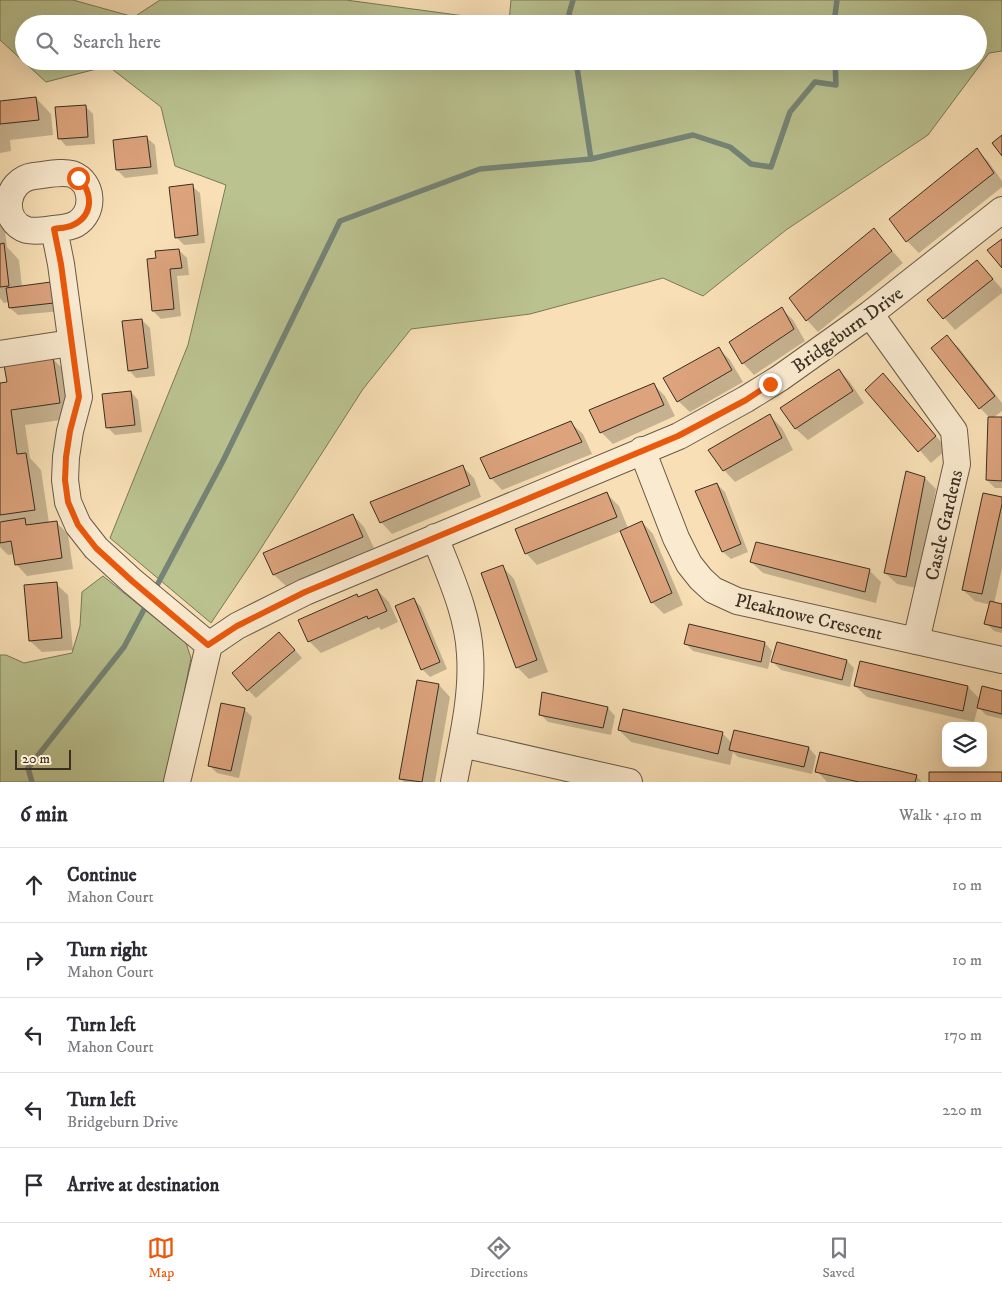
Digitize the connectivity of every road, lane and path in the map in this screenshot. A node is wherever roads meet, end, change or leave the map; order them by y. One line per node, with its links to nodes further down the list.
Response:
1 (1002, 210): 3 (street, Bridgeburn Drive)
2 (54, 229): 4 (street)
3 (870, 314): 6 (street, Bridgeburn Drive); 8 (street, Castle Gardens)
4 (71, 343): 5 (street); 9 (street)
5 (0, 354)
6 (642, 450): 7 (street, Bridgeburn Drive); 8 (street, Pleaknowe Crescent)
7 (435, 537): 9 (street, Bridgeburn Drive); 11 (street)
8 (916, 641): 10 (street, Pleaknowe Crescent)
9 (208, 645): 12 (street)
10 (1002, 660)
11 (462, 744): 13 (street); 14 (street)
12 (177, 782)
13 (454, 782)
14 (629, 782)

